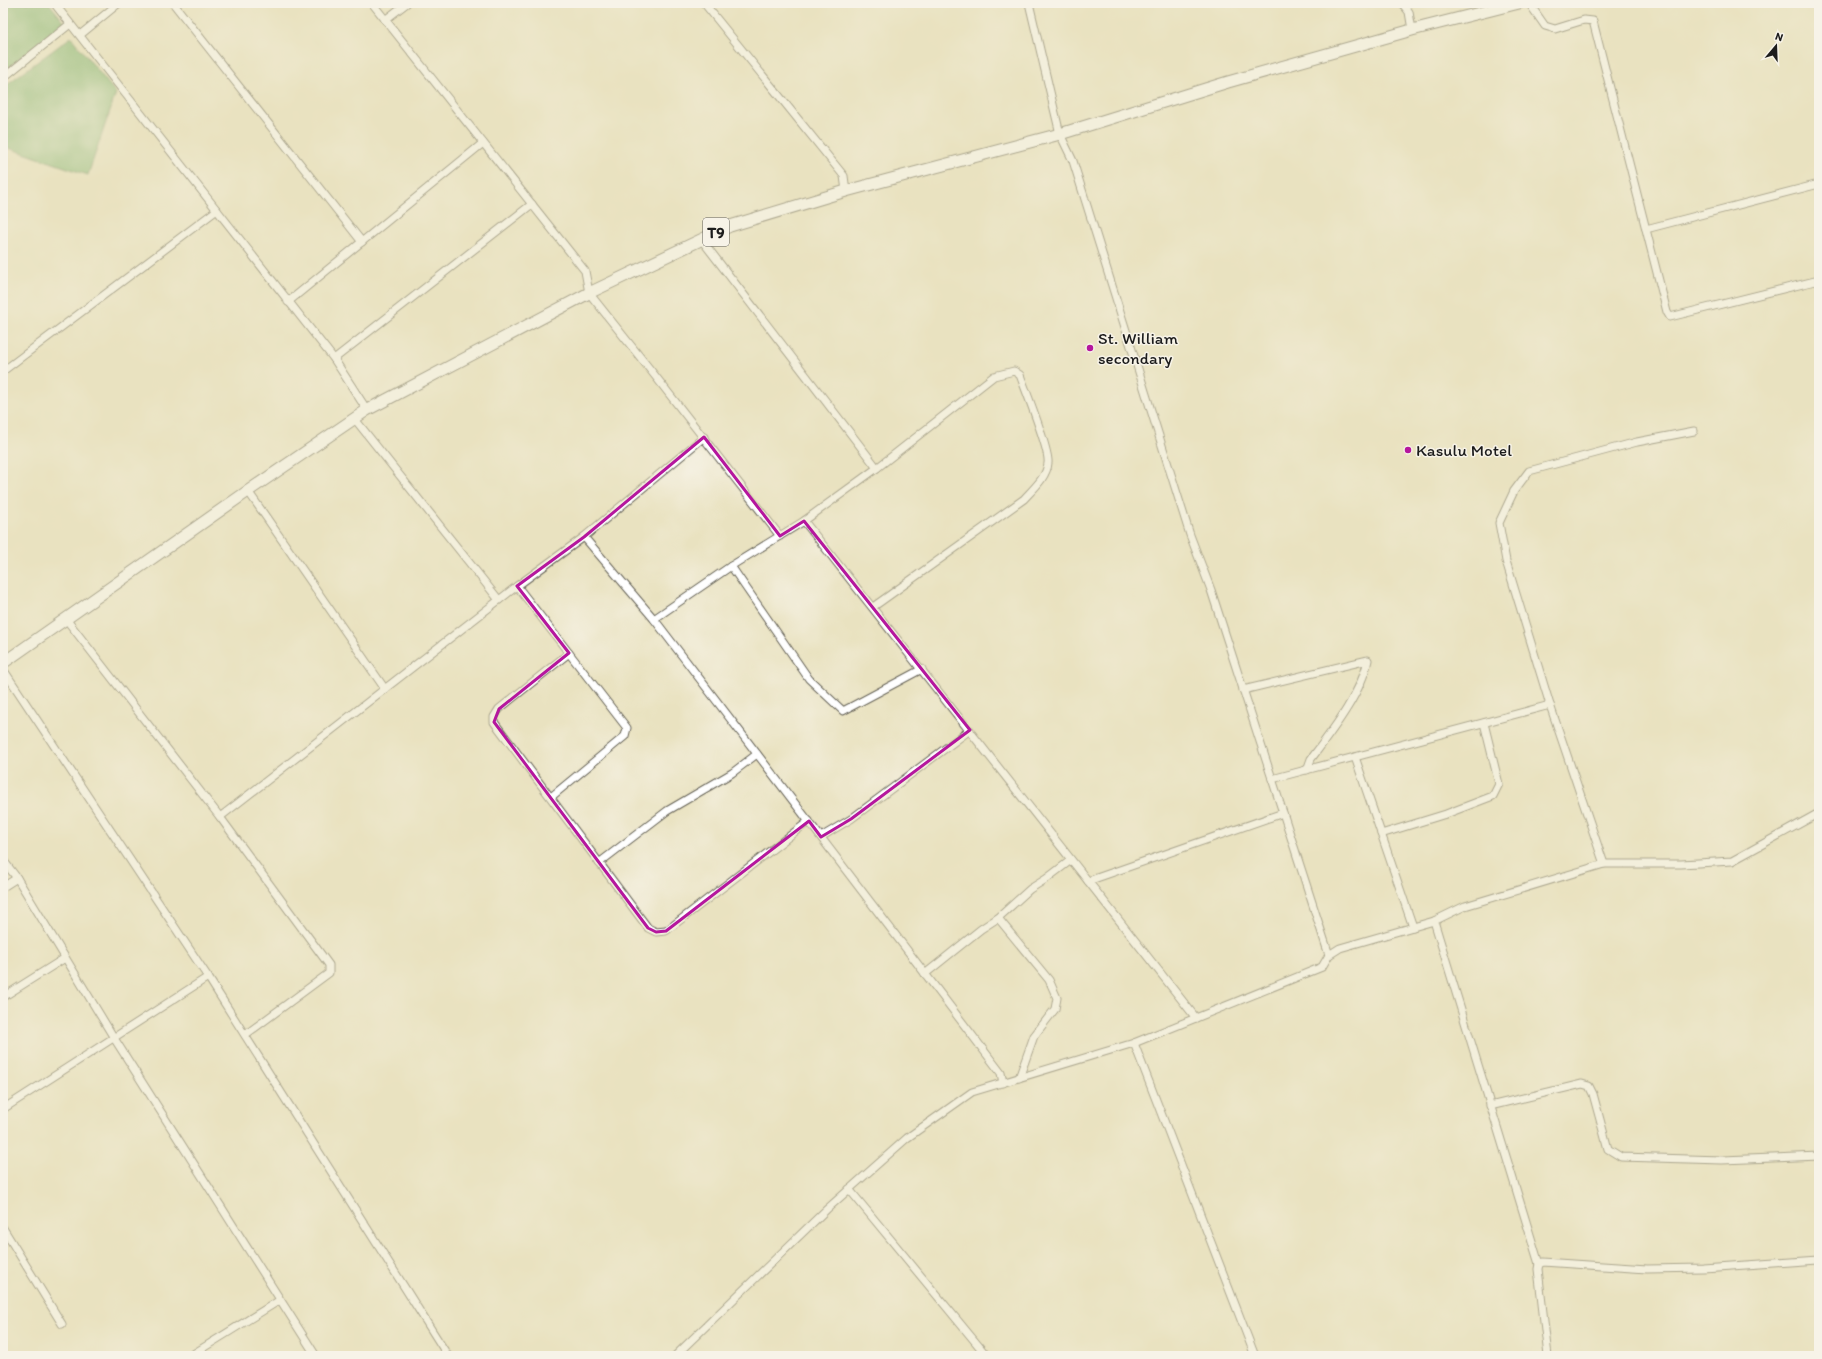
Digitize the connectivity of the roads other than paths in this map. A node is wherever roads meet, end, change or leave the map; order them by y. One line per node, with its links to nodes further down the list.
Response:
1 (54, 3): 13 (street)
2 (119, 3): 15 (street)
3 (173, 3): 25 (street)
4 (372, 3): 12 (street)
5 (407, 3): 12 (street)
6 (704, 3): 20 (street)
7 (1029, 3): 17 (street)
8 (1402, 3): 14 (street)
9 (1519, 3): 11 (highway, T9)
10 (1529, 3): 23 (street)
11 (1492, 6): 14 (highway, T9)
12 (385, 20): 18 (street)
13 (70, 24): 15 (street); 16 (street)
14 (1412, 30): 17 (highway, T9)
15 (80, 35): 22 (street)
16 (3, 78)
17 (1060, 134): 20 (highway, T9); 51 (street)
18 (483, 143): 21 (street); 25 (street)
19 (1819, 184): 23 (street)
20 (846, 192): 24 (highway, T9)
21 (532, 204): 27 (street); 29 (street)
22 (216, 210): 28 (street); 30 (street)
23 (1646, 229): 26 (street)
24 (702, 239): 27 (highway, T9); 35 (street)
25 (362, 242): 28 (street)
26 (1819, 280)
27 (589, 293): 31 (highway, T9); 34 (street)
28 (288, 302): 29 (street)
29 (334, 359): 31 (street)
30 (3, 371)
31 (367, 410): 32 (highway, T9)
32 (354, 418): 36 (highway, T9); 42 (street)
33 (1694, 430): 52 (street)
34 (704, 437): 38 (street); 39 (street)
35 (878, 468): 37 (street); 43 (street)
36 (248, 491): 45 (highway, T9); 50 (street)
37 (804, 521): 38 (street); 43 (street)
38 (780, 536): 40 (street)
39 (584, 537): 41 (street); 44 (street)
40 (731, 566): 44 (street); 49 (street)
41 (517, 586): 42 (street); 46 (street)
42 (499, 600): 50 (street)
43 (873, 607): 49 (street)
44 (654, 619): 55 (street)
45 (66, 620): 47 (highway, T9); 62 (street)
46 (569, 653): 59 (street); 59 (street)
47 (3, 663)
48 (3, 669): 79 (street)
49 (922, 669): 54 (street)
50 (385, 689): 62 (street)
51 (1243, 690): 57 (street); 58 (street)
52 (1550, 705): 53 (street); 69 (street)
53 (1484, 723): 56 (street); 64 (street)
54 (970, 730): 65 (street); 67 (street)
55 (757, 754): 63 (street); 68 (street)
56 (1355, 757): 57 (street); 64 (street)
57 (1307, 770): 58 (street)
58 (1272, 779): 60 (street)
59 (550, 797): 68 (street)
60 (1283, 813): 71 (street); 76 (street)
61 (1819, 813): 69 (street)
62 (220, 817): 82 (street)
63 (809, 821): 65 (street); 68 (street)
64 (1381, 834): 75 (street)
65 (821, 837): 78 (street)
66 (3, 860): 70 (street)
67 (1071, 860): 71 (street); 73 (street)
68 (599, 863)
69 (1604, 864): 74 (street)
70 (17, 878): 72 (street); 77 (street)
71 (1088, 881): 81 (street)
72 (3, 887)
73 (998, 918): 78 (street); 85 (street)
74 (1434, 921): 75 (street); 87 (street)
75 (1413, 927): 76 (street)
76 (1328, 955): 81 (street)
77 (65, 958): 80 (street); 83 (street)
78 (925, 974): 86 (street)
79 (208, 976): 82 (street); 83 (street)
80 (3, 997)
81 (1196, 1018): 84 (street)
82 (245, 1035): 98 (street)
83 (114, 1038): 88 (street); 94 (street)
84 (1134, 1043): 85 (street); 101 (street)
85 (1019, 1078): 86 (street)
86 (1003, 1083): 90 (street)
87 (1490, 1106): 89 (street); 93 (street)
88 (3, 1109)
89 (1819, 1156)
90 (849, 1189): 99 (street); 100 (street)
91 (3, 1228): 95 (street)
92 (1819, 1260): 93 (street)
93 (1539, 1264): 102 (street)
94 (280, 1300): 96 (street); 97 (street)
95 (62, 1324)
96 (190, 1356)
97 (316, 1356)
98 (448, 1356)
99 (675, 1356)
100 (988, 1356)
101 (1254, 1356)
102 (1548, 1356)

